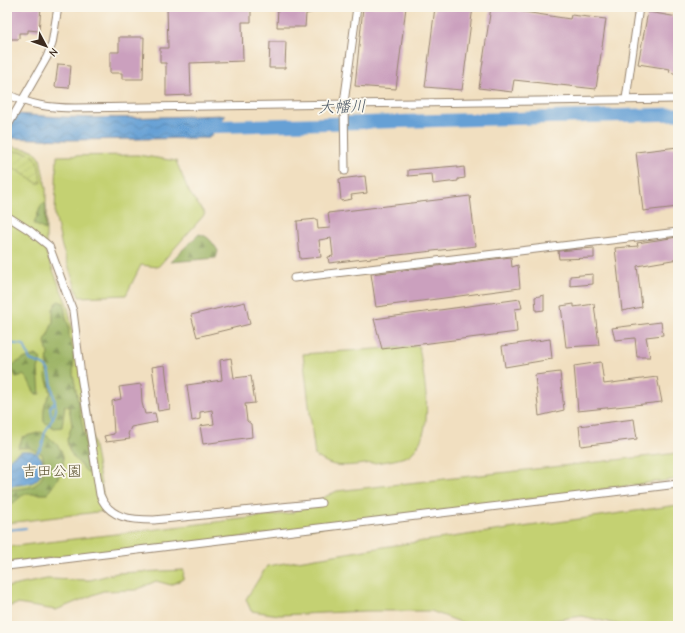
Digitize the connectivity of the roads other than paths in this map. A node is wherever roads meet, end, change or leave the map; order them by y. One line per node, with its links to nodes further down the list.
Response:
1 (58, 7): 7 (street)
2 (356, 7): 8 (street)
3 (639, 7): 5 (street)
4 (7, 94): 7 (street)
5 (626, 99): 6 (street); 8 (street)
6 (678, 99)
7 (22, 101): 8 (street); 9 (street)
8 (344, 103): 10 (street)
9 (7, 127)
10 (345, 171)
11 (7, 216): 15 (street)
12 (678, 232): 13 (street)
13 (294, 278)
14 (678, 484): 16 (street)
15 (321, 503)
16 (7, 566)

